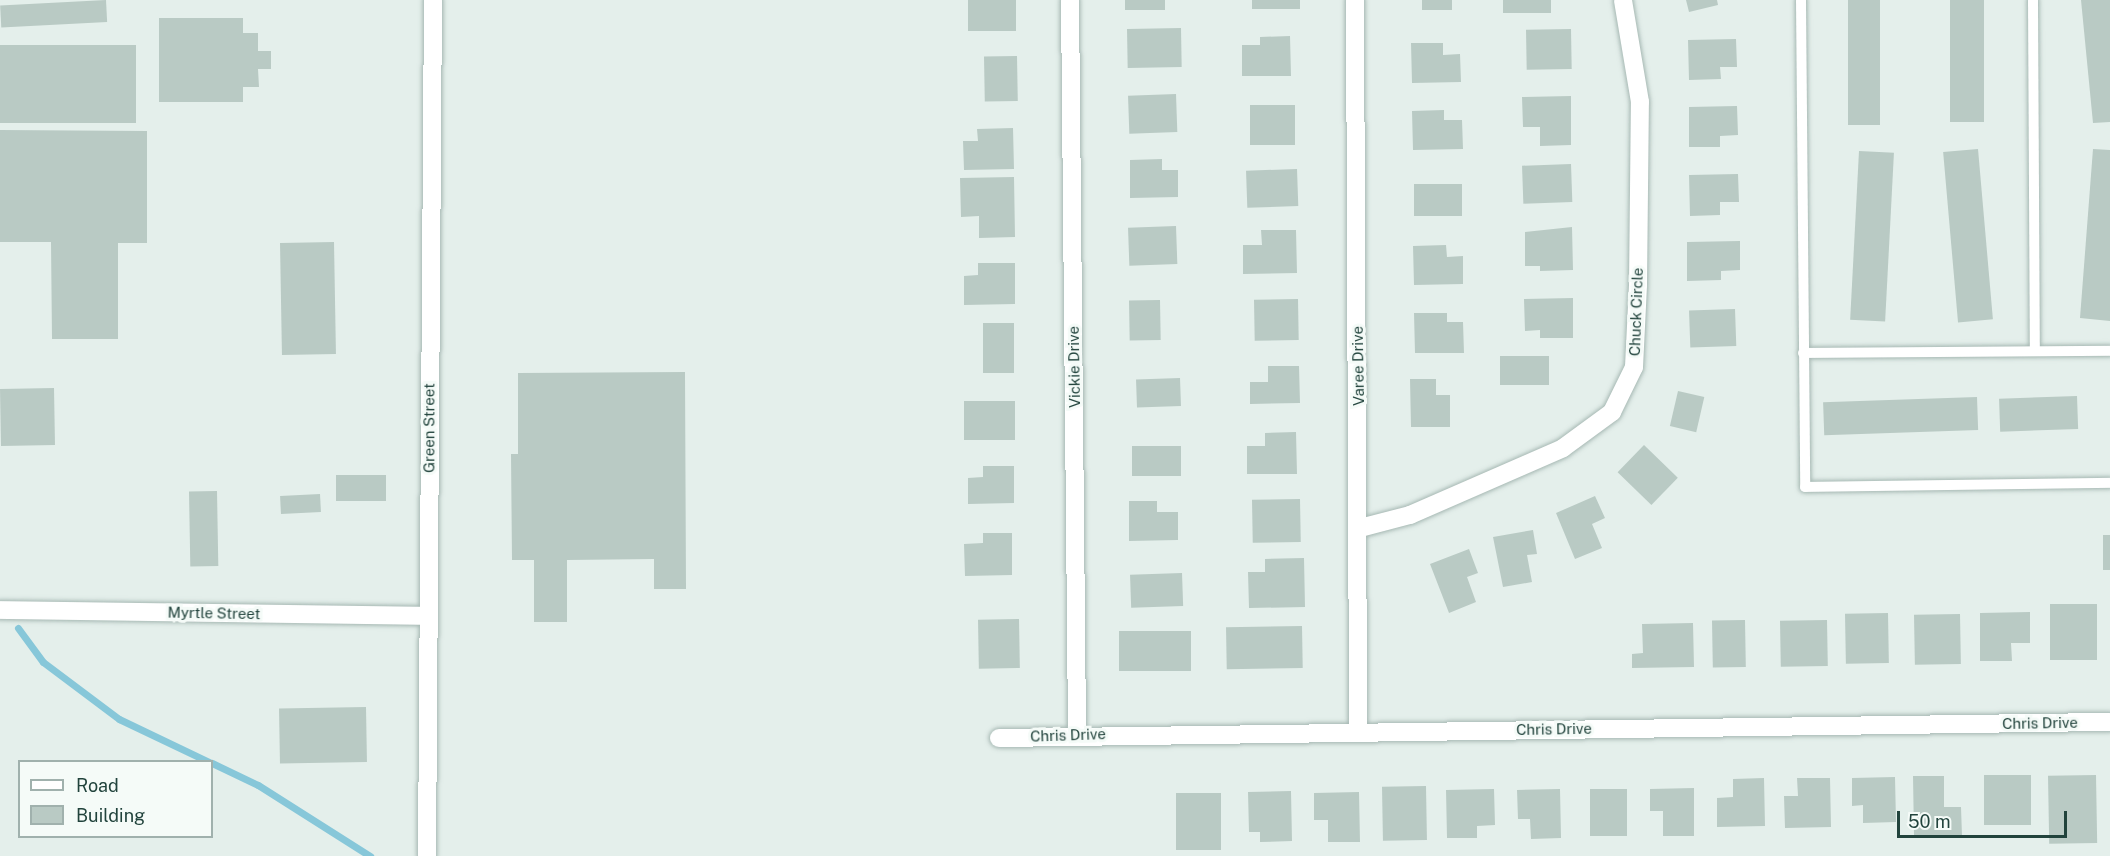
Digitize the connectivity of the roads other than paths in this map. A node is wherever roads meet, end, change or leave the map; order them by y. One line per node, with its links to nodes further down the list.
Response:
1 (432, 0): 13 (street, Green Street)
2 (1070, 0): 16 (street, Vickie Drive)
3 (1355, 0): 11 (street, Varee Drive)
4 (1623, 0): 11 (street, Chuck Circle)
5 (1801, 0): 9 (lane)
6 (2033, 0): 7 (lane)
7 (2035, 350): 8 (lane); 9 (lane)
8 (2110, 351)
9 (1803, 353): 10 (lane)
10 (2110, 483)
11 (1360, 528): 15 (street, Varee Drive)
12 (0, 610): 13 (street, Myrtle Street)
13 (428, 616): 18 (street, Green Street)
14 (2110, 722): 15 (street, Chris Drive)
15 (1358, 731): 16 (street, Chris Drive)
16 (1077, 734): 17 (street, Chris Drive)
17 (999, 738)
18 (427, 856)

